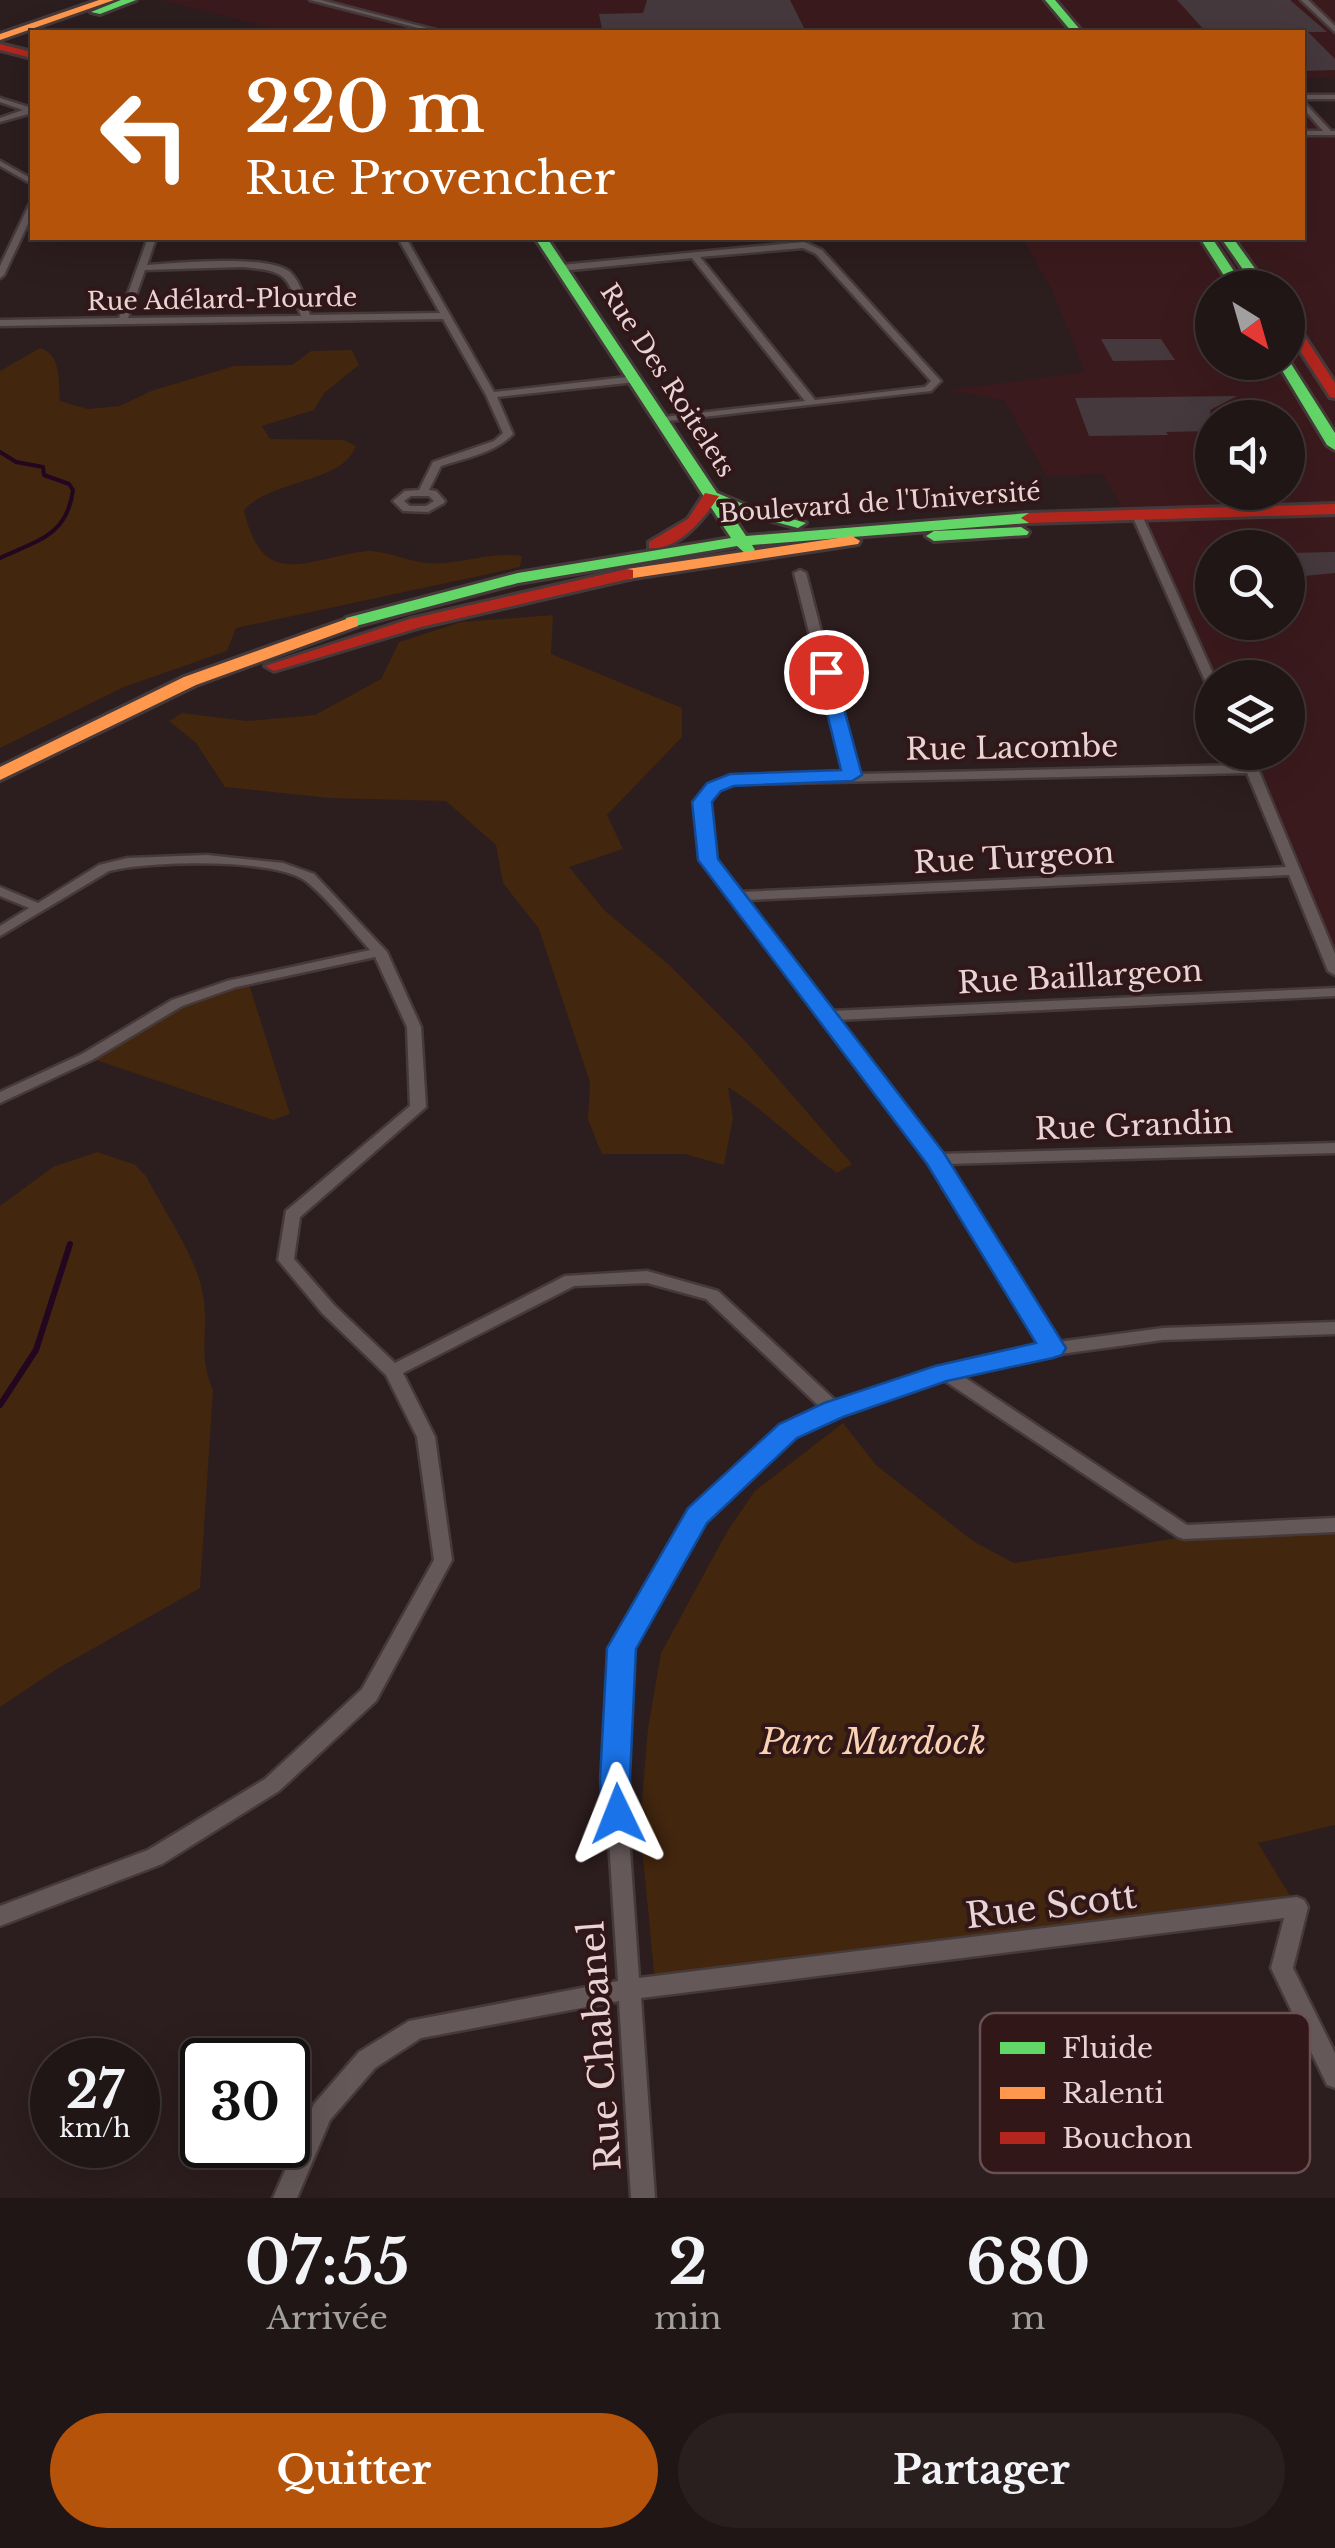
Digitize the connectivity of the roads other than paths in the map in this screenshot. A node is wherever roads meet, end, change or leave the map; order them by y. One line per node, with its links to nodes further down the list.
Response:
1 (109, 0): 8 (main road)
2 (131, 0): 9 (main road)
3 (312, 0): 10 (street)
4 (1034, 0): 11 (main road)
5 (1050, 0): 12 (main road)
6 (1304, 0): 13 (street)
7 (30, 30): 15 (main road)
8 (31, 30)
9 (43, 30)
10 (432, 30)
11 (1056, 30)
12 (1074, 30)
13 (1335, 30)
14 (30, 34): 15 (main road)
15 (0, 42): 16 (main road)
16 (30, 55)
17 (1335, 96): 18 (street)
18 (1305, 99)
19 (0, 100): 21 (street)
20 (1305, 102): 25 (street)
21 (30, 109)
22 (30, 111): 23 (street)
23 (0, 120)
24 (1305, 133): 25 (street)
25 (1332, 133)
26 (0, 164): 27 (street)
27 (30, 181)
28 (30, 211): 39 (street)
29 (151, 240): 35 (street)
30 (403, 240): 40 (street)
31 (542, 240): 36 (main road, Rue Des Roitelets)
32 (1207, 240): 37 (main road)
33 (1228, 240): 38 (main road)
34 (693, 254): 36 (street); 49 (street); 49 (street)
35 (141, 268): 41 (street); 42 (street)
36 (561, 268): 45 (main road, Rue Des Roitelets)
37 (1226, 270)
38 (1250, 270)
39 (0, 274)
40 (445, 316): 41 (street, Rue Adélard-Plourde); 48 (street)
41 (306, 318): 42 (street, Rue Adélard-Plourde)
42 (123, 320): 43 (street, Rue Adélard-Plourde)
43 (0, 322)
44 (1305, 348): 47 (main road)
45 (636, 379): 48 (street); 50 (main road, Rue Des Roitelets)
46 (1295, 380): 51 (main road)
47 (1335, 394)
48 (491, 395): 52 (street)
49 (812, 403): 50 (street)
50 (664, 420): 53 (main road, Rue Des Roitelets)
51 (1335, 445)
52 (423, 492)
53 (711, 496): 57 (main road); 58 (main road, Rue Des Roitelets); 59 (main road)
54 (1335, 509): 55 (main road, Boulevard de l'Université)
55 (1139, 520): 56 (main road, Boulevard de l'Université); 57 (main road, Boulevard de l'Université); 58 (main road, Boulevard de l'Université); 61 (street)
56 (1335, 524)
57 (832, 528): 58 (main road, Boulevard de l'Université)
58 (743, 545): 59 (main road, Boulevard de l'Université); 62 (main road, Boulevard de l'Université)
59 (633, 554): 62 (main road, Boulevard de l'Université)
60 (800, 573): 66 (street)
61 (1202, 660)
62 (46, 752): 65 (main road, Boulevard de l'Université)
63 (1195, 770): 66 (street, Rue Lacombe)
64 (1252, 770): 67 (street)
65 (0, 774)
66 (852, 775): 69 (street, Rue Lacombe)
67 (1295, 871): 69 (street, Rue Turgeon); 73 (street)
68 (0, 891): 70 (street)
69 (735, 896): 75 (street)
70 (37, 908): 71 (street); 72 (street)
71 (0, 932)
72 (380, 952): 76 (street); 81 (street)
73 (1335, 971)
74 (1335, 992): 75 (street, Rue Baillargeon)
75 (827, 1016): 78 (street)
76 (0, 1098)
77 (1335, 1148): 78 (street, Rue Grandin)
78 (935, 1159): 80 (street)
79 (1335, 1328): 80 (street, Rue Chabanel)
80 (1053, 1348): 82 (street, Rue Chabanel)
81 (392, 1371): 83 (street); 85 (street)
82 (944, 1372): 83 (street, Rue Chabanel); 84 (street)
83 (834, 1410): 86 (street, Rue Chabanel)
84 (1335, 1525)
85 (0, 1916)
86 (629, 1989): 87 (street, Rue Scott); 90 (street); 91 (street, Rue Chabanel)
87 (1304, 2013)
88 (1310, 2026): 89 (street, Rue Scott)
89 (1335, 2077)
90 (285, 2198)
91 (643, 2198)

